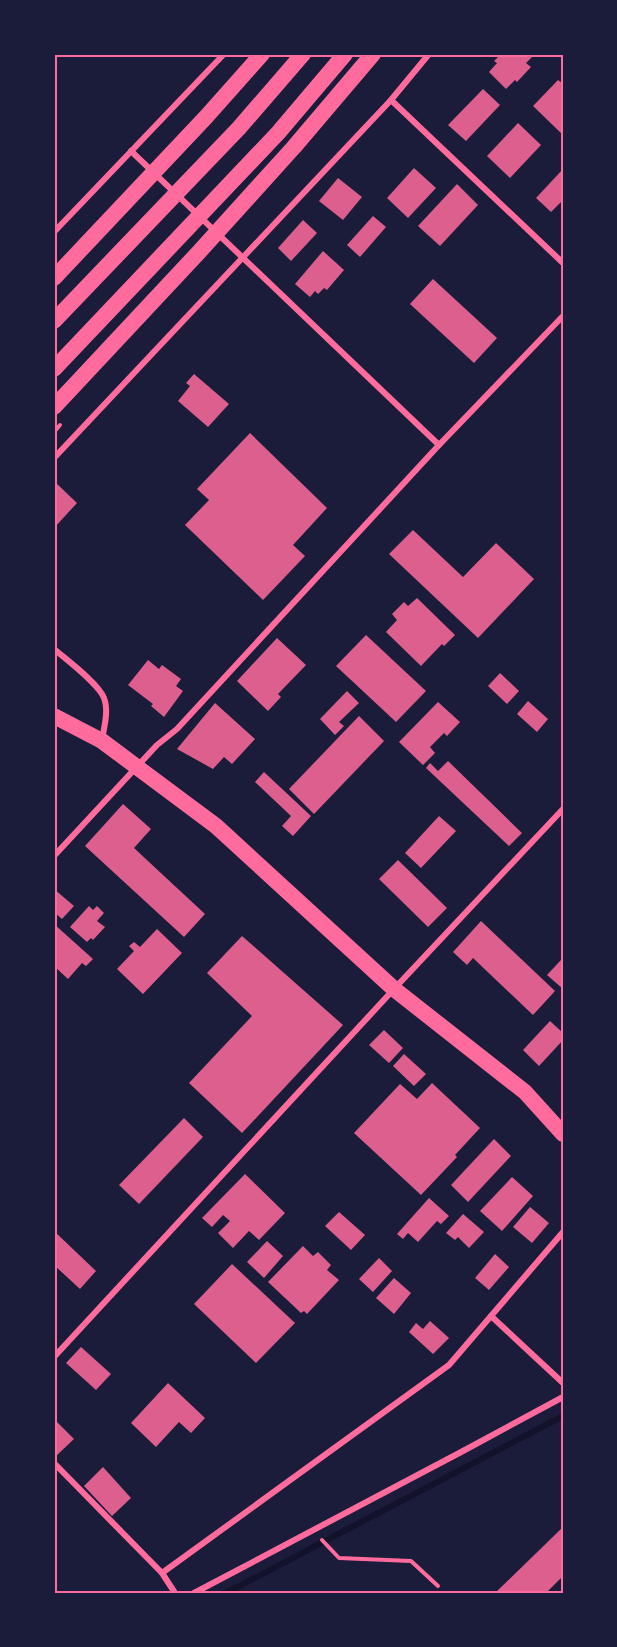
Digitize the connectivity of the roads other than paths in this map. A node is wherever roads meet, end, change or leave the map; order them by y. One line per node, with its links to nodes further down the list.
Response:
1 (224, 54): 8 (street)
2 (262, 54): 12 (highway)
3 (303, 54): 14 (highway)
4 (345, 54): 15 (highway)
5 (373, 54): 16 (highway)
6 (429, 54): 7 (street)
7 (391, 100): 10 (street); 11 (street)
8 (131, 151): 9 (street); 10 (street)
9 (54, 232)
10 (244, 258): 17 (street); 18 (street)
11 (563, 263)
12 (54, 278)
13 (563, 315): 17 (street)
14 (54, 321)
15 (54, 369)
16 (54, 407)
17 (440, 446): 22 (street)
18 (54, 458)
19 (54, 649): 21 (street)
20 (54, 716): 21 (highway)
21 (102, 741): 22 (highway)
22 (137, 766): 24 (street); 25 (highway)
23 (563, 809): 25 (street)
24 (54, 856)
25 (394, 989): 26 (highway); 29 (street)
26 (563, 1134)
27 (563, 1232): 28 (street)
28 (491, 1316): 30 (street); 33 (street)
29 (54, 1357)
30 (563, 1383)
31 (563, 1397): 35 (street)
32 (54, 1462): 33 (street)
33 (162, 1573): 34 (street)
34 (175, 1593)
35 (194, 1593)

